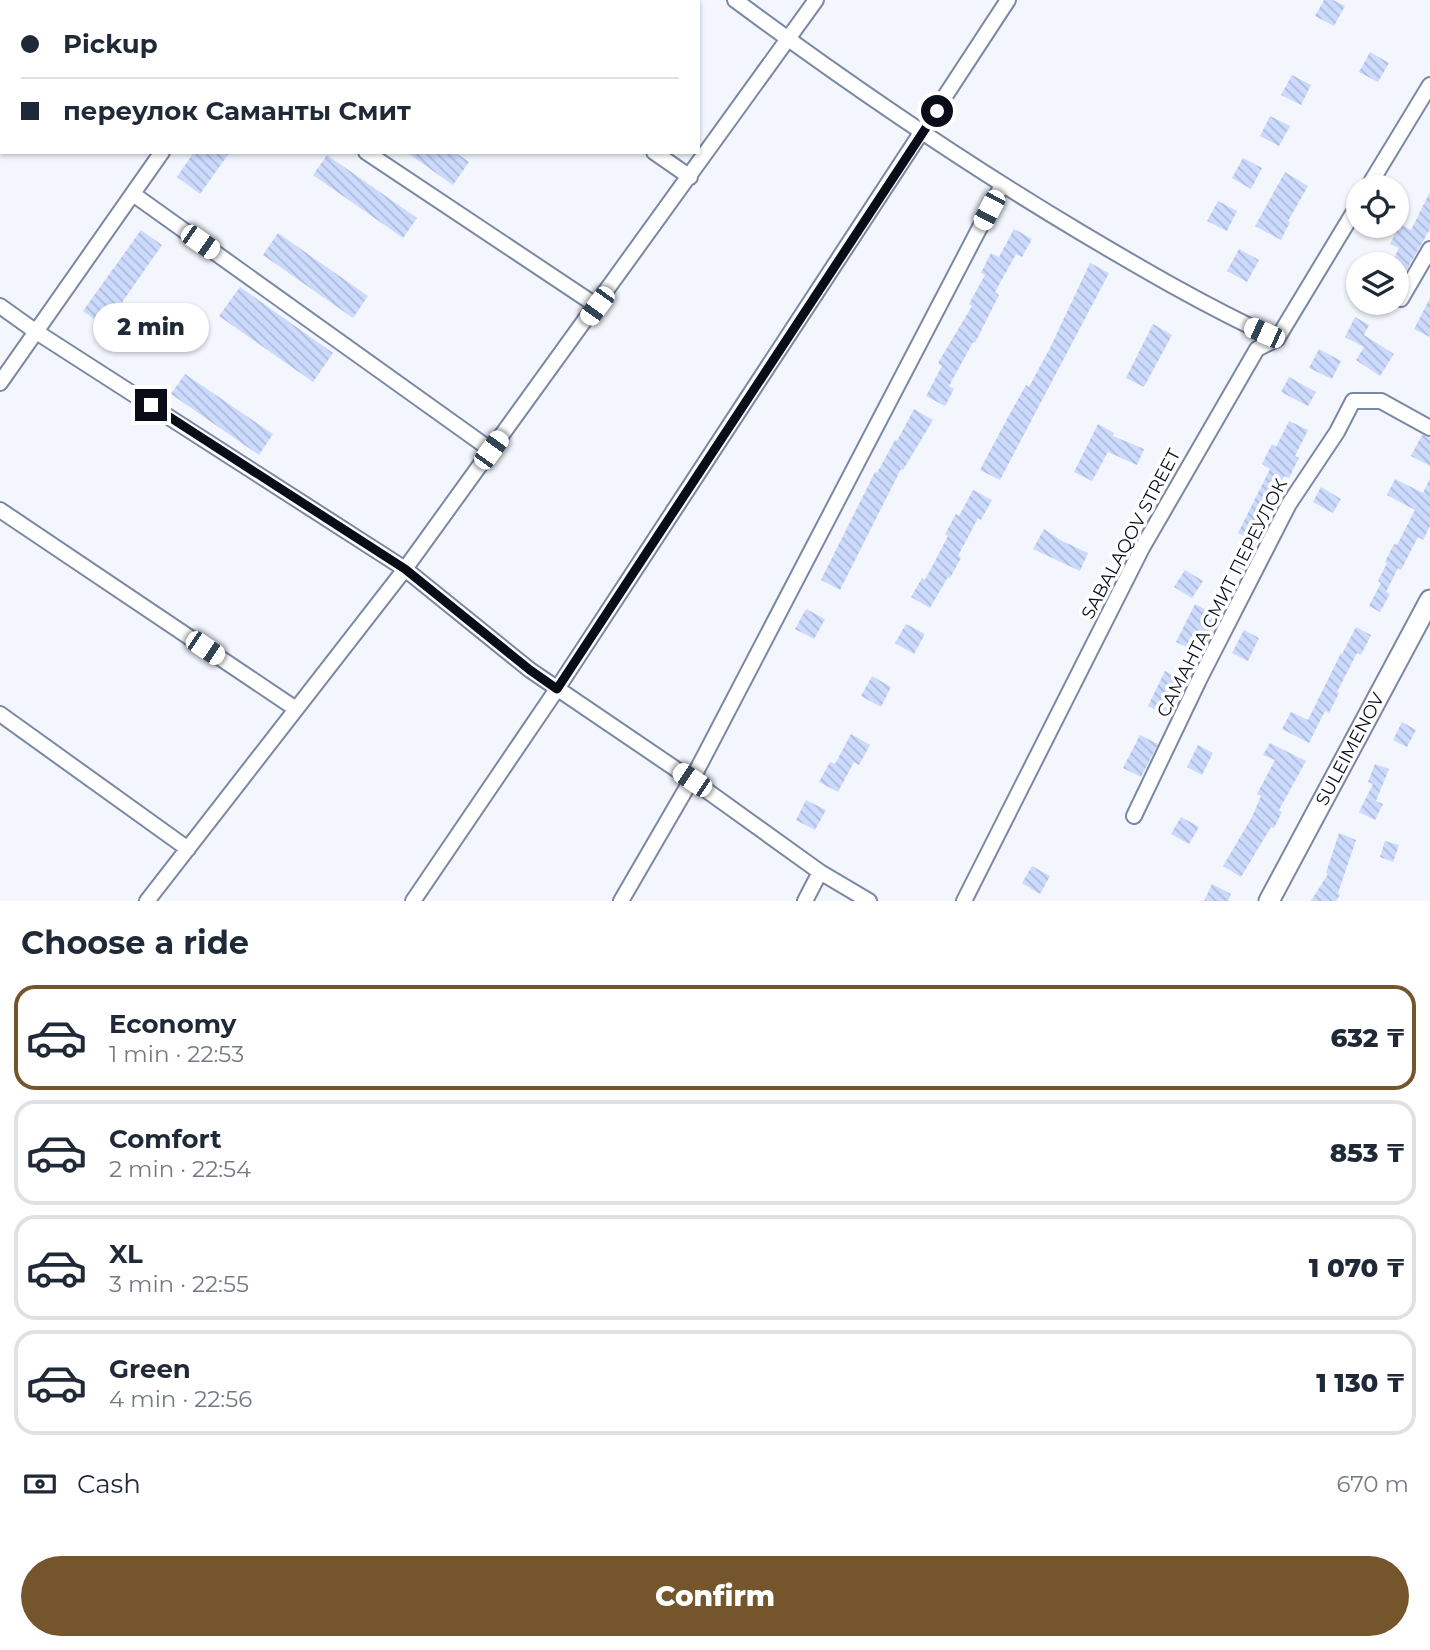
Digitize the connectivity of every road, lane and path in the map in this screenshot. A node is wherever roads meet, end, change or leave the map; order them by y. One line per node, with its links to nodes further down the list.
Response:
1 (735, 0): 4 (street)
2 (817, 0): 4 (street)
3 (1008, 0): 6 (street)
4 (789, 40): 6 (street); 11 (street)
5 (1430, 85): 10 (street)
6 (922, 134): 12 (street); 27 (street)
7 (161, 154): 13 (street)
8 (369, 154): 18 (street)
9 (657, 154): 11 (street)
10 (1375, 175)
11 (690, 177): 18 (street)
12 (1002, 185): 20 (street); 30 (street)
13 (132, 194): 19 (street); 23 (street)
14 (1346, 225): 20 (street, SABALAQOV STREET)
15 (1430, 249): 16 (street)
16 (1409, 285)
17 (0, 306): 19 (street)
18 (597, 306): 23 (street)
19 (35, 331): 21 (street); 25 (street)
20 (1277, 339): 39 (street, SABALAQOV STREET)
21 (0, 383)
22 (1430, 428): 31 (street, САМАНТА СМИТ ПЕРЕУЛОК)
23 (491, 450): 25 (street)
24 (0, 510): 28 (street)
25 (405, 569): 27 (street); 28 (street)
26 (1430, 600): 40 (main road, SULEIMENOV)
27 (557, 689): 30 (street); 35 (street)
28 (296, 709): 32 (street)
29 (0, 714): 32 (street)
30 (692, 780): 33 (street); 36 (street)
31 (1134, 816)
32 (188, 849): 34 (street)
33 (820, 872): 37 (street); 38 (street)
34 (147, 901)
35 (412, 901)
36 (621, 901)
37 (805, 901)
38 (869, 901)
39 (964, 901)
40 (1269, 901)

